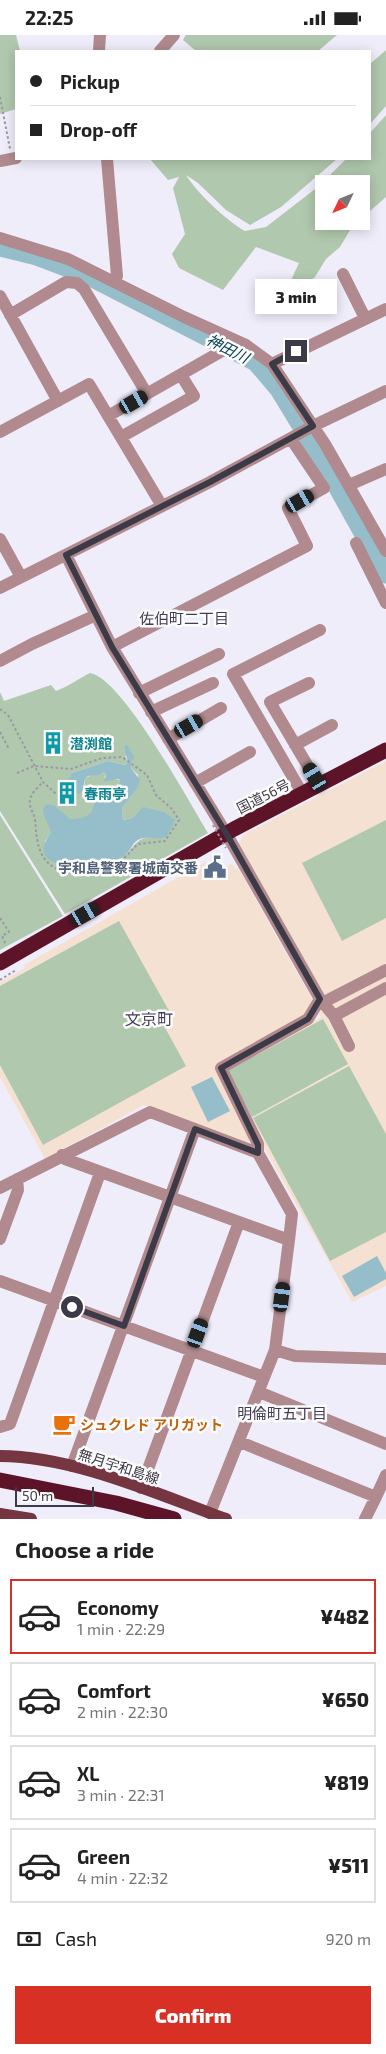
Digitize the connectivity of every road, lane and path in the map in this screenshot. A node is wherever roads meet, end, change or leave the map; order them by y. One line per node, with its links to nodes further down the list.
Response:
1 (100, 35): 3 (street)
2 (174, 35): 4 (street)
3 (100, 50)
4 (161, 50)
5 (0, 97): 6 (path)
6 (10, 159)
7 (107, 160): 10 (street)
8 (0, 238): 10 (street)
9 (343, 274): 14 (street)
10 (115, 282): 15 (street)
11 (0, 296): 13 (street)
12 (386, 309): 14 (street)
13 (10, 315): 19 (street); 20 (street)
14 (365, 318): 16 (street)
15 (230, 344): 16 (street); 17 (street)
16 (272, 364): 22 (street)
17 (181, 375): 19 (street); 24 (street)
18 (386, 391): 22 (street)
19 (146, 394): 21 (street)
20 (58, 401): 21 (street); 23 (street)
21 (108, 416): 24 (street)
22 (312, 427): 25 (street); 27 (street)
23 (0, 433)
24 (121, 437): 28 (street)
25 (294, 437): 28 (street); 38 (street)
26 (386, 469): 27 (street)
27 (349, 485): 31 (street)
28 (162, 505): 32 (street)
29 (0, 539): 33 (street)
30 (356, 543): 35 (street)
31 (386, 551)
32 (66, 555): 33 (street); 36 (street)
33 (21, 577): 34 (street)
34 (0, 588)
35 (386, 603)
36 (96, 615): 38 (street); 40 (street)
37 (320, 630): 59 (street)
38 (112, 647): 43 (street)
39 (219, 654): 43 (street)
40 (0, 661)
41 (213, 683): 46 (street)
42 (309, 683): 50 (street)
43 (139, 693): 46 (street)
44 (221, 708): 49 (street)
45 (0, 710): 54 (path)
46 (151, 712): 49 (street)
47 (332, 725): 50 (street)
48 (0, 732): 51 (path)
49 (168, 739): 57 (street)
50 (295, 745): 58 (street)
51 (9, 749)
52 (386, 750): 58 (highway, 国道56号)
53 (250, 752): 57 (street)
54 (34, 766): 55 (path); 56 (path); 56 (path)
55 (17, 773)
56 (43, 782): 60 (path)
57 (195, 783): 62 (street)
58 (319, 785): 59 (highway, 国道56号)
59 (302, 793): 62 (highway, 国道56号)
60 (56, 794)
61 (213, 825): 62 (path, bridge)
62 (226, 840): 65 (highway, 国道56号); 70 (street)
63 (0, 918): 64 (path)
64 (7, 948)
65 (0, 963)
66 (386, 970): 70 (street)
67 (14, 971): 68 (path)
68 (0, 980)
69 (386, 988): 71 (street)
70 (321, 1001): 71 (street); 74 (street)
71 (334, 1016): 72 (street)
72 (349, 1046)
73 (195, 1129): 74 (street); 75 (street); 79 (street)
74 (258, 1153): 82 (street)
75 (62, 1155): 76 (street); 77 (street)
76 (100, 1173): 79 (street); 84 (street)
77 (17, 1179): 78 (street); 81 (street)
78 (0, 1188)
79 (170, 1197): 80 (street); 85 (street)
80 (239, 1222): 82 (street); 87 (street)
81 (0, 1239)
82 (288, 1240): 86 (street)
83 (0, 1281): 84 (street)
84 (54, 1301): 85 (street); 91 (street)
85 (124, 1326): 87 (street); 95 (street)
86 (275, 1350): 88 (street); 89 (street)
87 (192, 1351): 89 (street); 98 (street)
88 (386, 1359)
89 (264, 1377): 90 (street)
90 (258, 1392): 92 (street); 93 (street)
91 (0, 1427)
92 (240, 1442): 99 (street); 101 (street)
93 (386, 1444)
94 (0, 1456): 95 (main road, 無月宇和島線)
95 (72, 1466): 98 (main road, 無月宇和島線)
96 (386, 1475): 99 (street)
97 (0, 1480): 103 (highway)
98 (141, 1488): 101 (main road, 無月宇和島線)
99 (376, 1497): 105 (street)
100 (0, 1513): 102 (main road)
101 (210, 1513): 104 (main road, 無月宇和島線)
102 (31, 1519)
103 (174, 1519)
104 (226, 1519)
105 (366, 1519)

